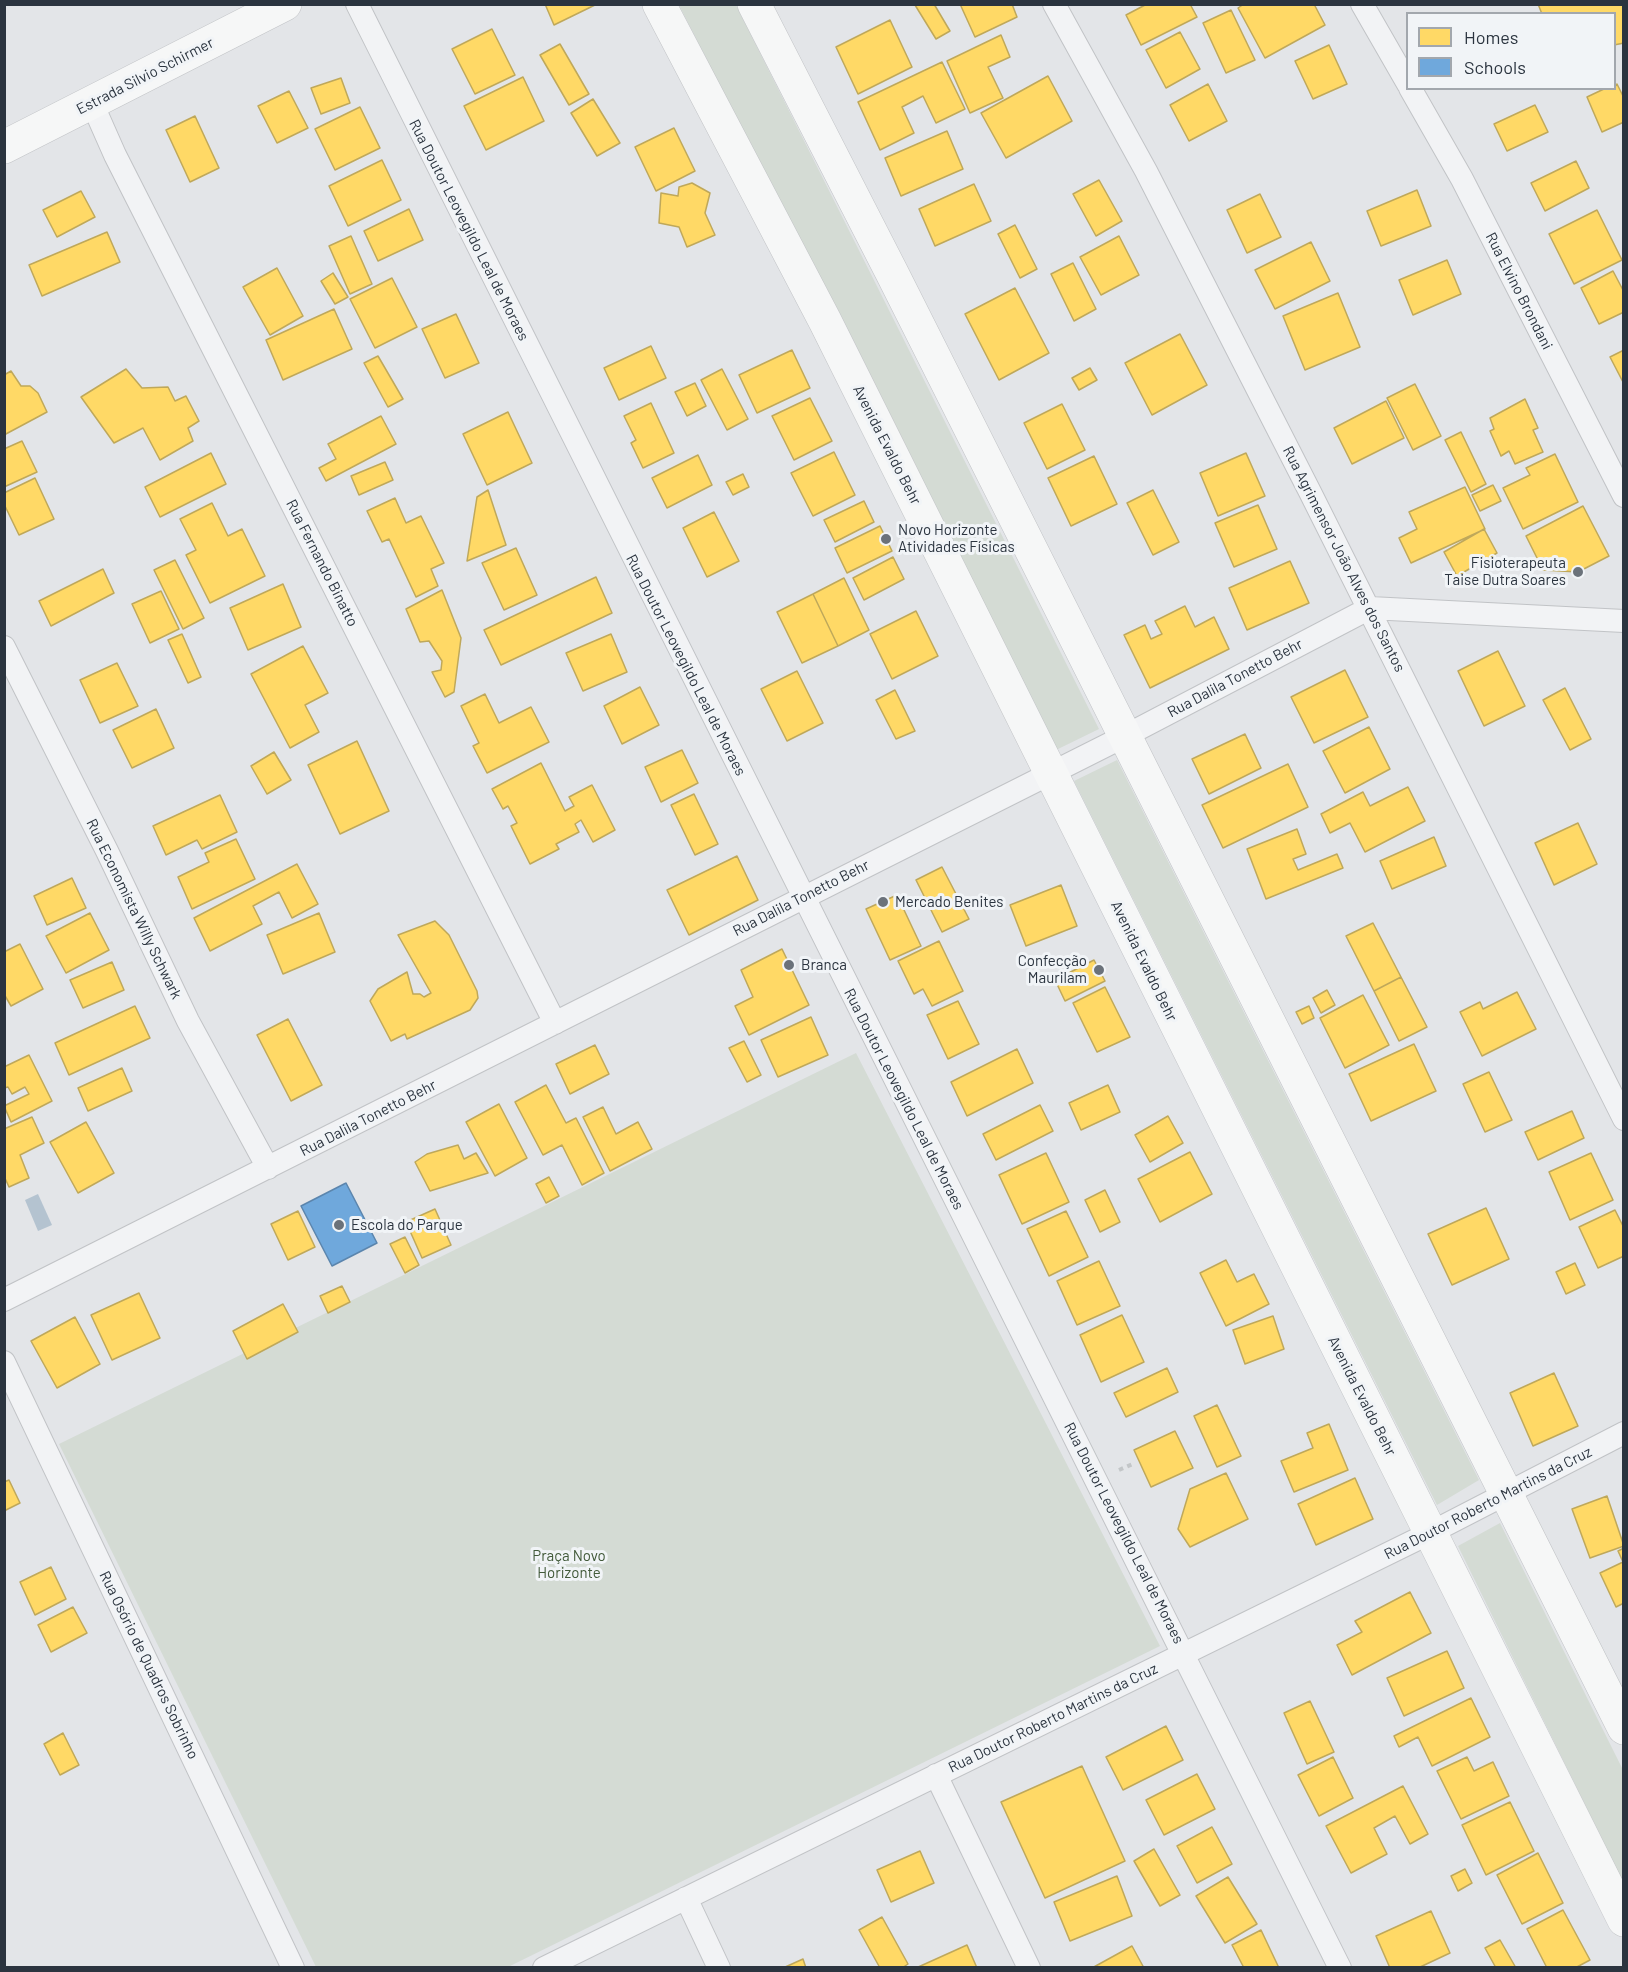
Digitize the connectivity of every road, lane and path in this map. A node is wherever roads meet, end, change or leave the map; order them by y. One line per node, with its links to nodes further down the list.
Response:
1 (285, 4): 9 (street, Estrada Silvio Schirmer)
2 (357, 4): 17 (street, Rua Doutor Leovegildo Leal de Moraes)
3 (659, 4): 16 (street, Avenida Evaldo Behr)
4 (754, 4): 15 (street)
5 (1054, 4): 12 (street, Rua Agrimensor João Alves dos Santos)
6 (1362, 4): 7 (street)
7 (1406, 82)
8 (1411, 90): 11 (street, Rua Elvino Brondani)
9 (92, 103): 10 (street, Estrada Silvio Schirmer); 18 (street, Rua Fernando Binatto)
10 (4, 147)
11 (1623, 496)
12 (1370, 608): 13 (street); 15 (street, Rua Dalila Tonetto Behr); 19 (street, Rua Agrimensor João Alves dos Santos)
13 (1623, 621)
14 (4, 647): 20 (street, Rua Economista Willy Schwark)
15 (1125, 736): 16 (street, Rua Dalila Tonetto Behr); 26 (street)
16 (1051, 772): 17 (street, Rua Dalila Tonetto Behr); 27 (street, Avenida Evaldo Behr)
17 (802, 898): 18 (street, Rua Dalila Tonetto Behr); 28 (street, Rua Doutor Leovegildo Leal de Moraes)
18 (555, 1023): 20 (street, Rua Dalila Tonetto Behr)
19 (1623, 1119)
20 (268, 1168): 21 (street, Rua Dalila Tonetto Behr)
21 (4, 1300)
22 (4, 1362): 33 (street, Rua Osório de Quadros Sobrinho)
23 (1623, 1433): 26 (street, Rua Doutor Roberto Martins da Cruz)
24 (1135, 1463): 25 (path)
25 (1119, 1470)
26 (1506, 1494): 27 (street, Rua Doutor Roberto Martins da Cruz); 29 (street)
27 (1430, 1533): 28 (street, Rua Doutor Roberto Martins da Cruz); 32 (street, Avenida Evaldo Behr)
28 (1185, 1654): 30 (street, Rua Doutor Roberto Martins da Cruz); 37 (street, Rua Doutor Leovegildo Leal de Moraes)
29 (1623, 1728)
30 (936, 1776): 31 (street, Rua Doutor Roberto Martins da Cruz); 36 (street)
31 (686, 1898): 34 (street, Rua Doutor Roberto Martins da Cruz); 35 (street)
32 (1623, 1920)
33 (293, 1968)
34 (544, 1968)
35 (719, 1968)
36 (1029, 1968)
37 (1340, 1968)

